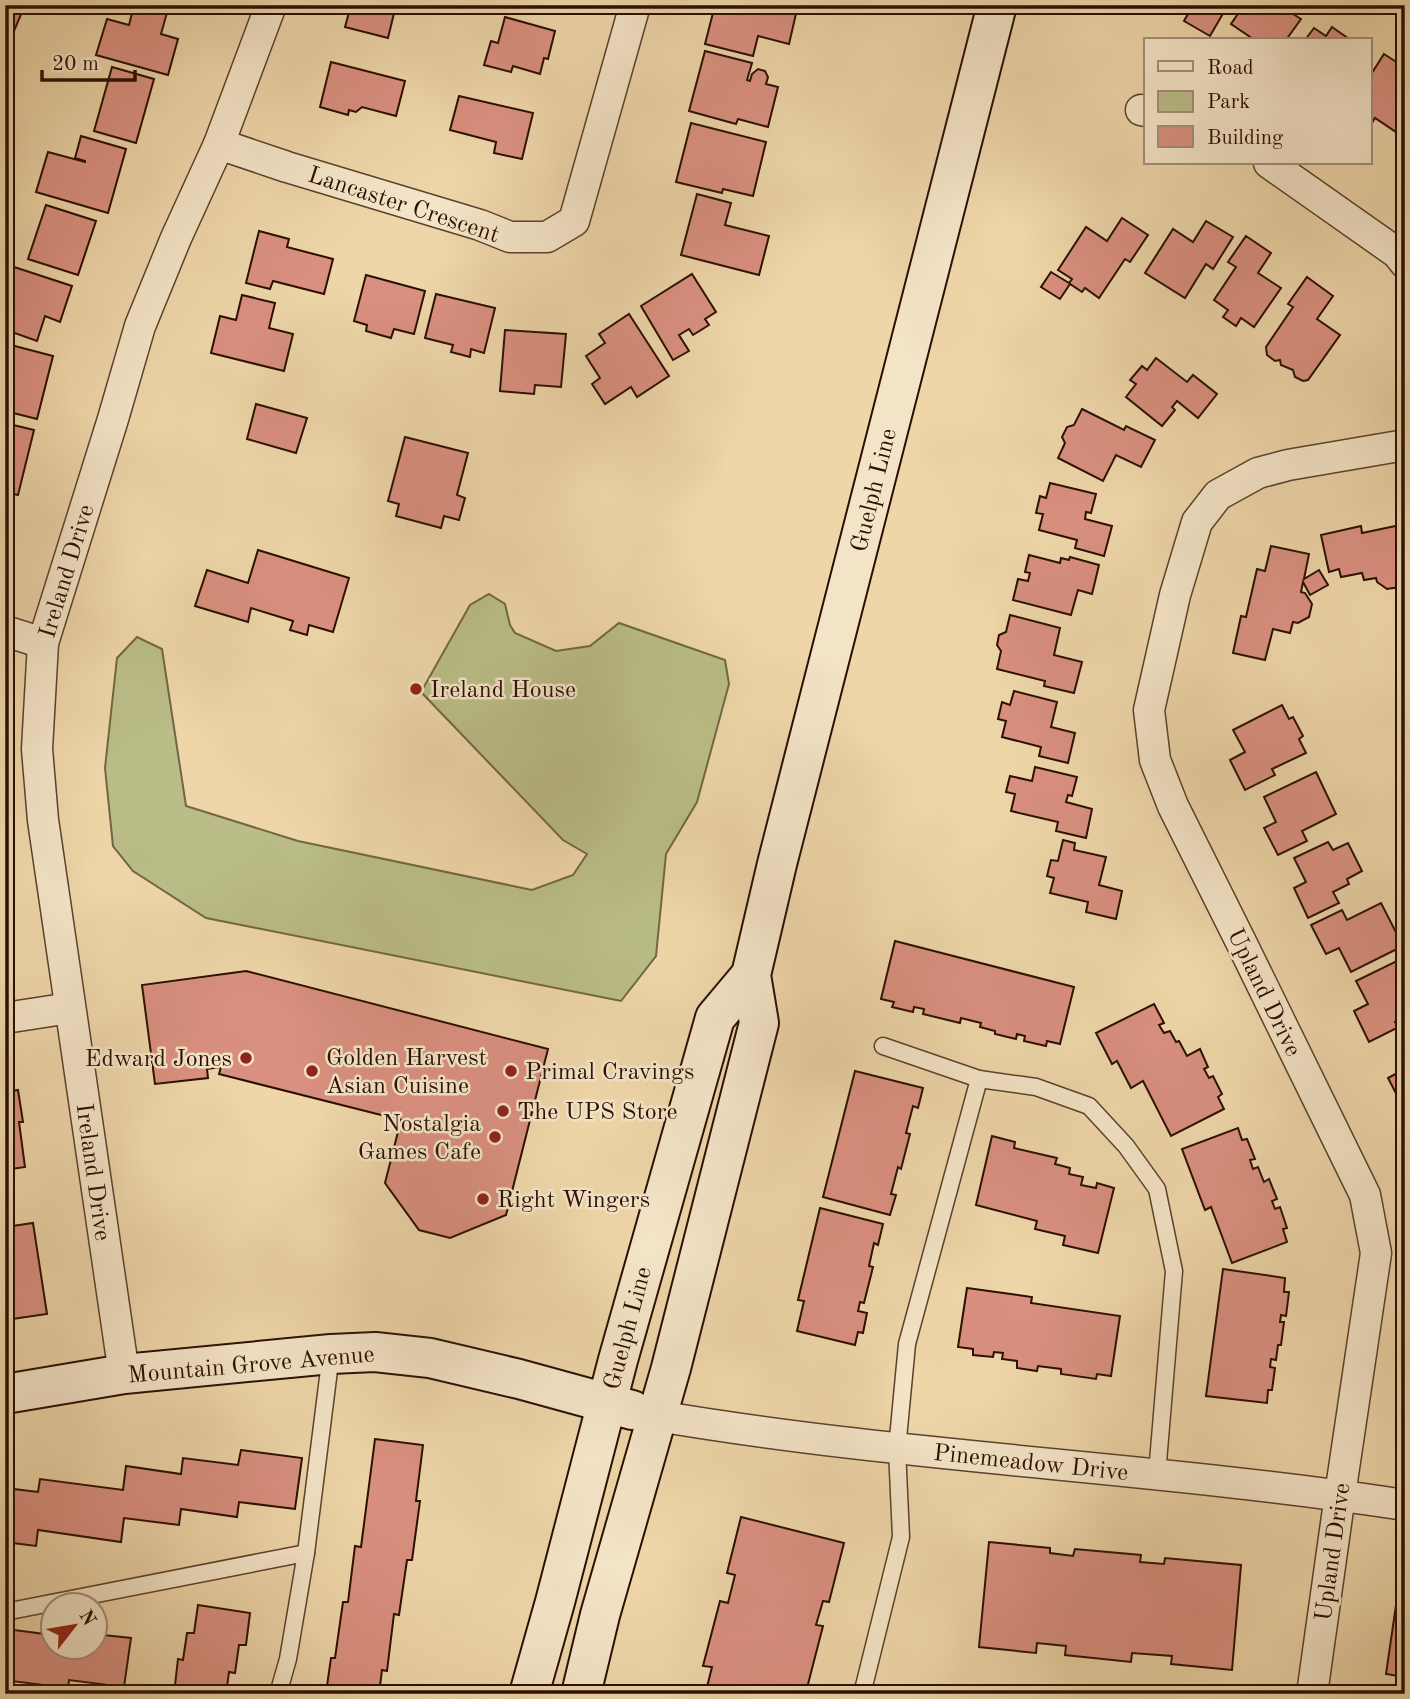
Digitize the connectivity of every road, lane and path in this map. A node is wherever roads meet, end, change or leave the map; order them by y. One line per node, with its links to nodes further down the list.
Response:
1 (271, 5): 4 (street, Ireland Drive)
2 (635, 5): 4 (street, Lancaster Crescent)
3 (997, 5): 10 (main road, Guelph Line)
4 (219, 144): 9 (street, Ireland Drive)
5 (1270, 164): 6 (street)
6 (1405, 264)
7 (1405, 445): 22 (street, Upland Drive)
8 (5, 631): 9 (street)
9 (43, 643): 11 (street, Ireland Drive)
10 (751, 975): 18 (main road, Guelph Line); 19 (main road, Guelph Line)
11 (70, 1008): 12 (street); 16 (street, Ireland Drive)
12 (5, 1018)
13 (883, 1046): 14 (lane)
14 (979, 1079): 20 (lane); 21 (lane)
15 (331, 1354): 16 (main road, Mountain Grove Avenue); 18 (main road, Mountain Grove Avenue); 24 (lane)
16 (124, 1374): 17 (main road, Mountain Grove Avenue)
17 (5, 1394)
18 (607, 1404): 19 (main road, Mountain Grove Avenue); 27 (main road, Guelph Line)
19 (658, 1416): 20 (street, Pinemeadow Drive); 28 (main road, Guelph Line)
20 (897, 1449): 21 (street, Pinemeadow Drive); 29 (lane)
21 (1157, 1474): 22 (street, Pinemeadow Drive)
22 (1340, 1495): 23 (street, Pinemeadow Drive); 30 (street, Upland Drive)
23 (1405, 1504)
24 (306, 1553): 25 (lane); 26 (lane)
25 (5, 1612)
26 (278, 1694)
27 (529, 1694)
28 (581, 1694)
29 (862, 1694)
30 (1312, 1694)

